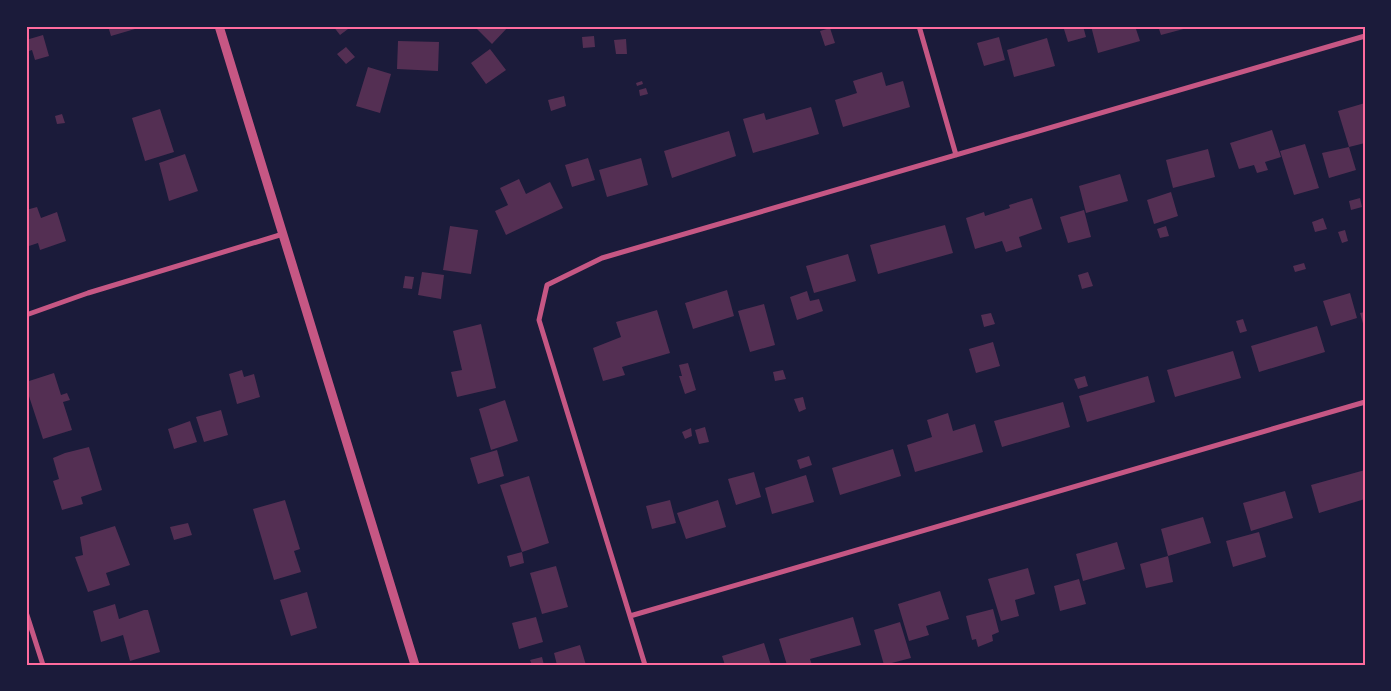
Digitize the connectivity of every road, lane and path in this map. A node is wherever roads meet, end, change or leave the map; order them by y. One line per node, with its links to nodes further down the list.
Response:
1 (219, 26): 5 (street)
2 (919, 26): 4 (street)
3 (1365, 36): 4 (street)
4 (956, 155): 9 (street)
5 (283, 234): 6 (street); 11 (street)
6 (26, 315)
7 (1365, 402): 9 (street)
8 (26, 612): 10 (street)
9 (630, 616): 12 (street)
10 (43, 665)
11 (415, 665)
12 (645, 665)

